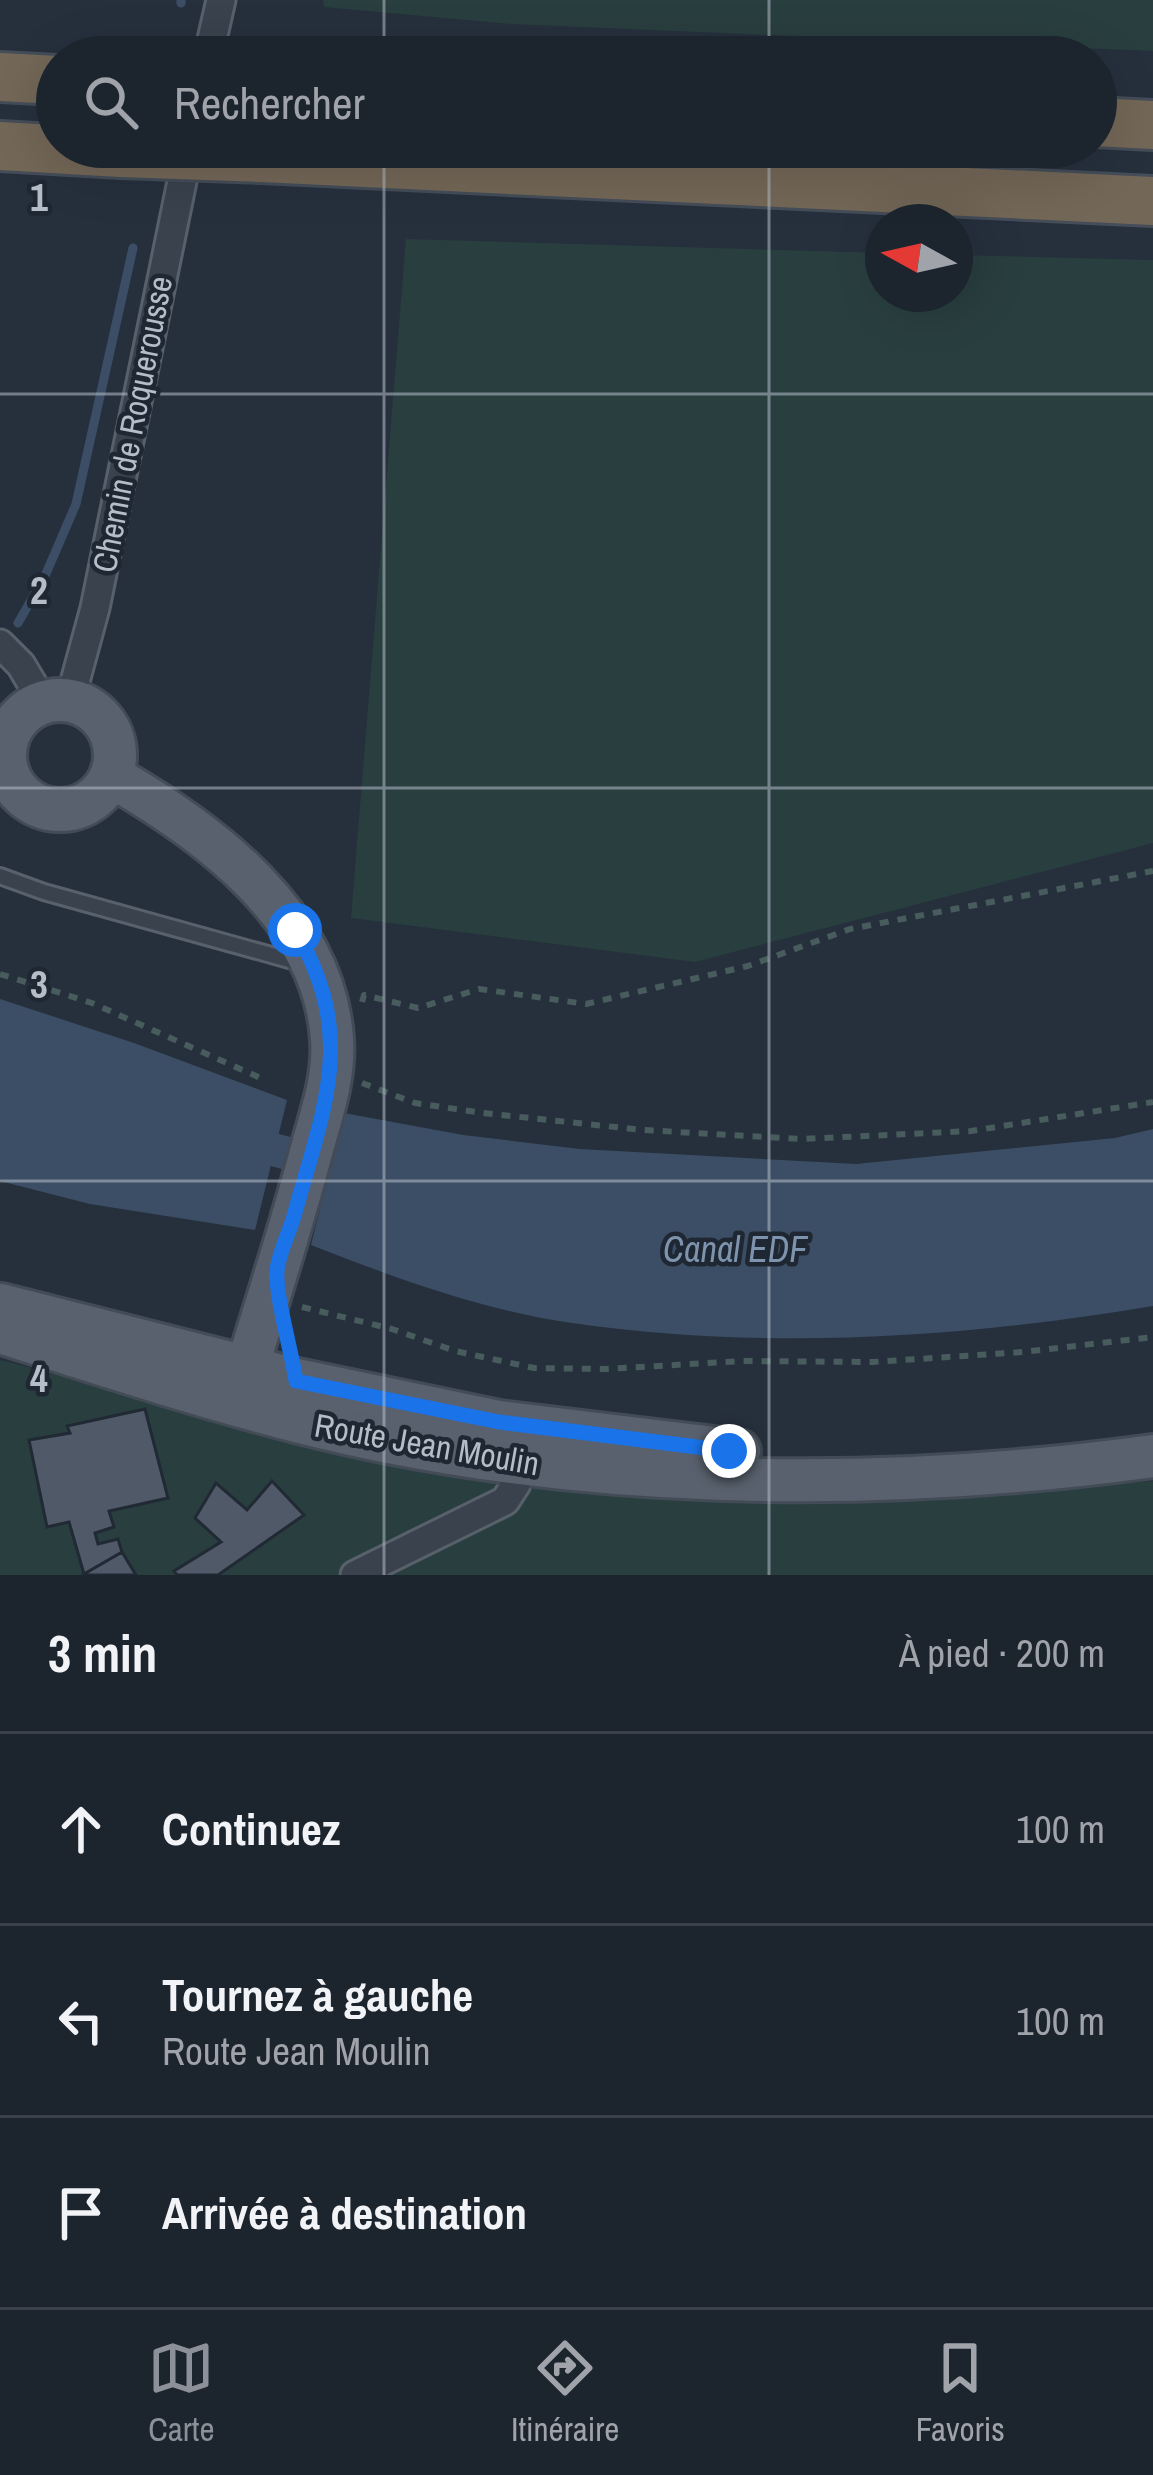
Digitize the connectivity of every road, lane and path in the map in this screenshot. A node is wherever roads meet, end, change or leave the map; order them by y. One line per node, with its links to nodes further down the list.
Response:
1 (221, 0): 2 (street)
2 (213, 36)
3 (0, 77): 4 (highway)
4 (36, 79)
5 (1117, 123): 6 (highway)
6 (1153, 124)
7 (0, 146): 8 (highway, bridge)
8 (36, 148)
9 (185, 168): 13 (street, Chemin de Roquerousse)
10 (469, 168): 11 (highway, bridge)
11 (1153, 201)
12 (0, 644): 13 (street)
13 (56, 701): 14 (main road); 15 (main road)
14 (4, 764): 15 (main road)
15 (111, 776): 18 (main road)
16 (1153, 871): 20 (path)
17 (0, 876): 18 (lane)
18 (316, 966): 20 (main road)
19 (0, 974): 21 (path)
20 (331, 1029): 22 (main road)
21 (266, 1080)
22 (328, 1086): 23 (path); 24 (main road)
23 (1153, 1102)
24 (282, 1272): 27 (path); 28 (main road)
25 (0, 1304): 28 (main road)
26 (0, 1332): 28 (main road, Route Jean Moulin)
27 (1153, 1337)
28 (275, 1389): 30 (main road, Route Jean Moulin)
29 (1153, 1431): 30 (main road, Route Jean Moulin)
30 (516, 1443): 31 (main road, Route Jean Moulin); 32 (street)
31 (1153, 1456)
32 (355, 1575)

